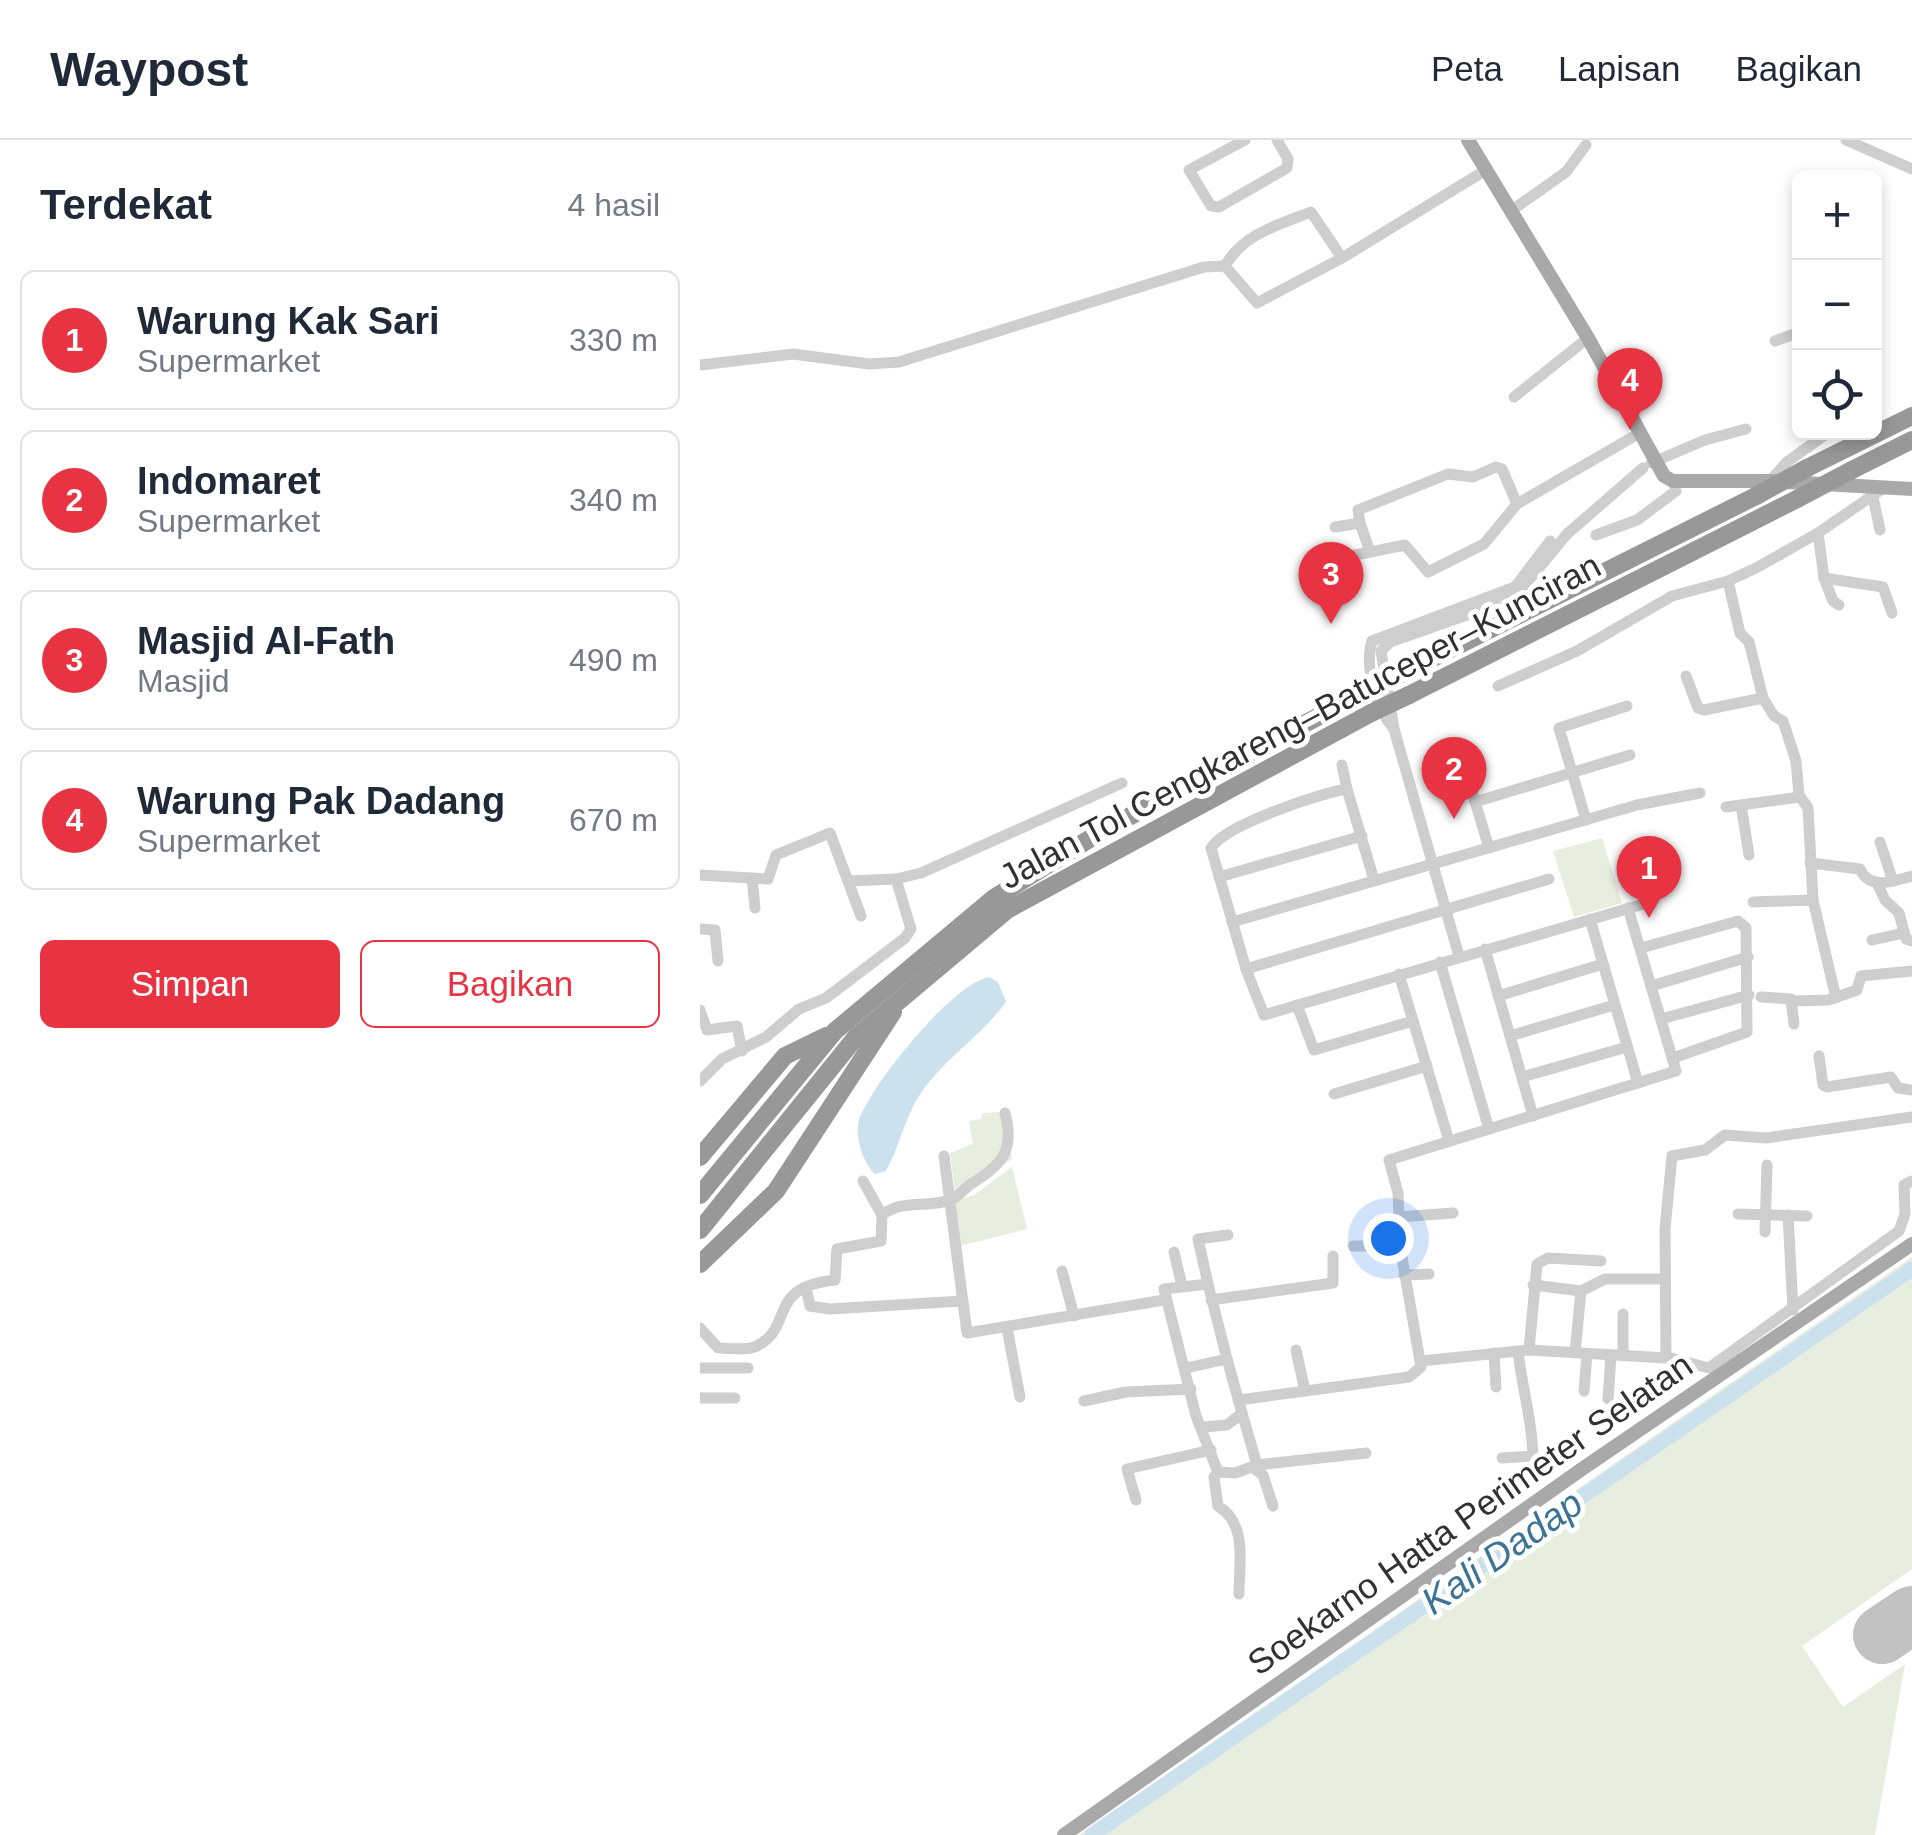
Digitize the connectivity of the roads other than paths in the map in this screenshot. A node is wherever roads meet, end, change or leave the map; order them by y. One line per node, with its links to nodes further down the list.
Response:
1 (1245, 140): 2 (street)
2 (1276, 140)
3 (1468, 140): 7 (main road)
4 (1846, 140): 6 (street)
5 (1586, 145): 8 (street)
6 (1912, 169)
7 (1486, 170): 8 (main road); 9 (street)
8 (1511, 212): 12 (main road)
9 (1342, 258): 10 (street); 10 (street)
10 (1225, 266): 14 (street)
11 (1792, 335): 13 (street)
12 (1588, 338): 15 (street); 18 (main road)
13 (1775, 341)
14 (700, 364)
15 (1514, 396)
16 (1912, 416): 104 (highway, Jalan Tol Cengkareng–Batuceper–Kunciran, bridge)
17 (1746, 429): 21 (street)
18 (1638, 434): 21 (main road); 26 (street)
19 (1818, 440): 23 (street)
20 (1912, 440): 96 (highway, Jalan Tol Cengkareng–Batuceper–Kunciran, bridge)
21 (1648, 465): 22 (main road); 58 (street)
22 (1674, 481): 23 (main road); 31 (street)
23 (1770, 481): 25 (main road)
24 (1912, 489): 25 (main road)
25 (1879, 492): 29 (street); 30 (street)
26 (1517, 504): 27 (street); 32 (street)
27 (1360, 523): 28 (street); 32 (street)
28 (1335, 527)
29 (1880, 530)
30 (1818, 533): 34 (street); 35 (street)
31 (1596, 536)
32 (1370, 552): 33 (street)
33 (1345, 558)
34 (1824, 578): 36 (street); 37 (street)
35 (1728, 581): 39 (street); 40 (street)
36 (1839, 604)
37 (1892, 613)
38 (1686, 676): 40 (street)
39 (1498, 686)
40 (1764, 698): 49 (street)
41 (1627, 706): 44 (street)
42 (1630, 754): 44 (street)
43 (1342, 765): 47 (street)
44 (1570, 773): 50 (street); 53 (street)
45 (1468, 775): 50 (street)
46 (1122, 783): 64 (street)
47 (1348, 790): 54 (street); 62 (street)
48 (1700, 793): 53 (street)
49 (1800, 797): 51 (street); 59 (street)
50 (1475, 802): 56 (street)
51 (1742, 805): 52 (street); 57 (street)
52 (1726, 807)
53 (1586, 820): 56 (street)
54 (1362, 836): 62 (street); 67 (street)
55 (1880, 842): 68 (street)
56 (1489, 848): 58 (street)
57 (1748, 855)
58 (1432, 863): 67 (street); 75 (street)
59 (1810, 863): 69 (street); 70 (street)
60 (700, 875): 63 (street)
61 (1912, 876): 68 (street)
62 (1219, 877): 78 (street)
63 (752, 878): 66 (street); 73 (street)
64 (896, 879): 66 (street); 107 (street)
65 (1549, 879): 75 (street)
66 (848, 880): 76 (street)
67 (1374, 880): 78 (street)
68 (1893, 881): 69 (street)
69 (1878, 885): 80 (street)
70 (1813, 900): 71 (street); 95 (street)
71 (1753, 902)
72 (1647, 903): 74 (street)
73 (755, 908)
74 (1628, 908): 77 (street); 82 (street)
75 (1446, 910): 84 (street); 89 (street)
76 (862, 916)
77 (1590, 919): 83 (street); 88 (street)
78 (1232, 922): 89 (street)
79 (700, 929): 86 (street)
80 (1908, 937): 81 (street)
81 (1872, 940)
82 (1641, 948): 85 (street); 92 (street)
83 (1484, 949): 84 (street); 93 (street)
84 (1459, 956): 87 (street)
85 (1748, 958): 92 (street); 94 (street)
86 (718, 960)
87 (1440, 962): 91 (street); 119 (street)
88 (1603, 964): 93 (street); 99 (street)
89 (1246, 969): 98 (street)
90 (1912, 971): 95 (street)
91 (1399, 974): 98 (street); 102 (street)
92 (1651, 986): 101 (street)
93 (1498, 996): 105 (street)
94 (1755, 996): 97 (street); 101 (street); 109 (street)
95 (1836, 998): 97 (street)
96 (901, 999): 135 (highway, Jalan Tol Cengkareng–Batuceper–Kunciran); 144 (highway)
97 (1793, 1001): 103 (street)
98 (1298, 1005): 102 (street)
99 (1614, 1005): 105 (street); 106 (street)
100 (700, 1010): 107 (street)
101 (1661, 1019): 109 (street)
102 (1413, 1021): 110 (street)
103 (1794, 1024)
104 (835, 1031): 122 (highway); 126 (highway, Jalan Tol Cengkareng–Batuceper–Kunciran)
105 (1510, 1036): 111 (street)
106 (1627, 1047): 111 (street); 113 (street)
107 (742, 1051): 112 (street)
108 (1819, 1056): 114 (street)
109 (1676, 1058): 113 (street)
110 (1426, 1066): 115 (street); 120 (street)
111 (1522, 1078): 117 (street)
112 (700, 1081)
113 (1638, 1083): 117 (street)
114 (1912, 1090)
115 (1334, 1094)
116 (1005, 1113): 127 (street)
117 (1533, 1116): 119 (street)
118 (1912, 1117): 148 (street)
119 (1489, 1129): 120 (street)
120 (1449, 1142): 134 (street)
121 (944, 1156): 127 (street)
122 (700, 1158)
123 (1766, 1165): 131 (street)
124 (862, 1180): 129 (street)
125 (1912, 1181): 157 (street)
126 (700, 1195)
127 (952, 1199): 129 (street); 154 (street)
128 (1454, 1213): 134 (street)
129 (882, 1214): 152 (street)
130 (1738, 1214): 131 (street)
131 (1766, 1214): 132 (street); 136 (street)
132 (1788, 1216): 133 (street); 157 (street)
133 (1807, 1216)
134 (1399, 1218): 140 (street)
135 (700, 1230)
136 (1765, 1232)
137 (1228, 1234): 149 (street)
138 (1912, 1244): 192 (main road, Soekarno Hatta Perimeter Selatan)
139 (1353, 1246): 140 (street)
140 (1400, 1246): 147 (street)
141 (1174, 1252): 151 (street)
142 (1333, 1256): 156 (street)
143 (1601, 1261): 150 (street)
144 (700, 1264)
145 (1062, 1270): 159 (street)
146 (1429, 1274): 147 (street)
147 (1404, 1275): 169 (street)
148 (1664, 1279): 153 (street); 167 (street)
149 (1208, 1284): 151 (street); 156 (street)
150 (1533, 1285): 153 (street); 163 (street)
151 (1182, 1286): 155 (street)
152 (806, 1288): 154 (street); 160 (street)
153 (1581, 1290): 165 (street)
154 (962, 1300): 161 (street)
155 (1164, 1300): 159 (street); 172 (street)
156 (1211, 1300): 168 (street)
157 (1793, 1310): 167 (street)
158 (1623, 1314): 166 (street)
159 (1074, 1316): 161 (street)
160 (700, 1328)
161 (1007, 1328): 177 (street)
162 (1296, 1350): 175 (street)
163 (1524, 1351): 164 (street); 165 (street); 186 (street)
164 (1494, 1354): 169 (street); 173 (street)
165 (1581, 1354): 166 (street); 176 (street)
166 (1617, 1355): 167 (street); 180 (street)
167 (1666, 1356)
168 (1227, 1359): 172 (street); 182 (street)
169 (1421, 1361): 175 (street)
170 (700, 1368): 171 (street)
171 (748, 1368)
172 (1186, 1368): 174 (street)
173 (1496, 1387)
174 (1191, 1389): 181 (street); 183 (street)
175 (1305, 1390): 182 (street)
176 (1584, 1391)
177 (1020, 1397)
178 (700, 1398): 179 (street)
179 (736, 1398)
180 (1608, 1399)
181 (1084, 1401)
182 (1241, 1407): 183 (street); 187 (street)
183 (1203, 1427): 184 (street)
184 (1211, 1450): 188 (street); 189 (street)
185 (1366, 1453): 187 (street)
186 (1502, 1458)
187 (1256, 1467): 188 (street); 190 (street)
188 (1218, 1472): 191 (street)
189 (1136, 1500)
190 (1273, 1506)
191 (1238, 1594)
192 (1064, 1835)

